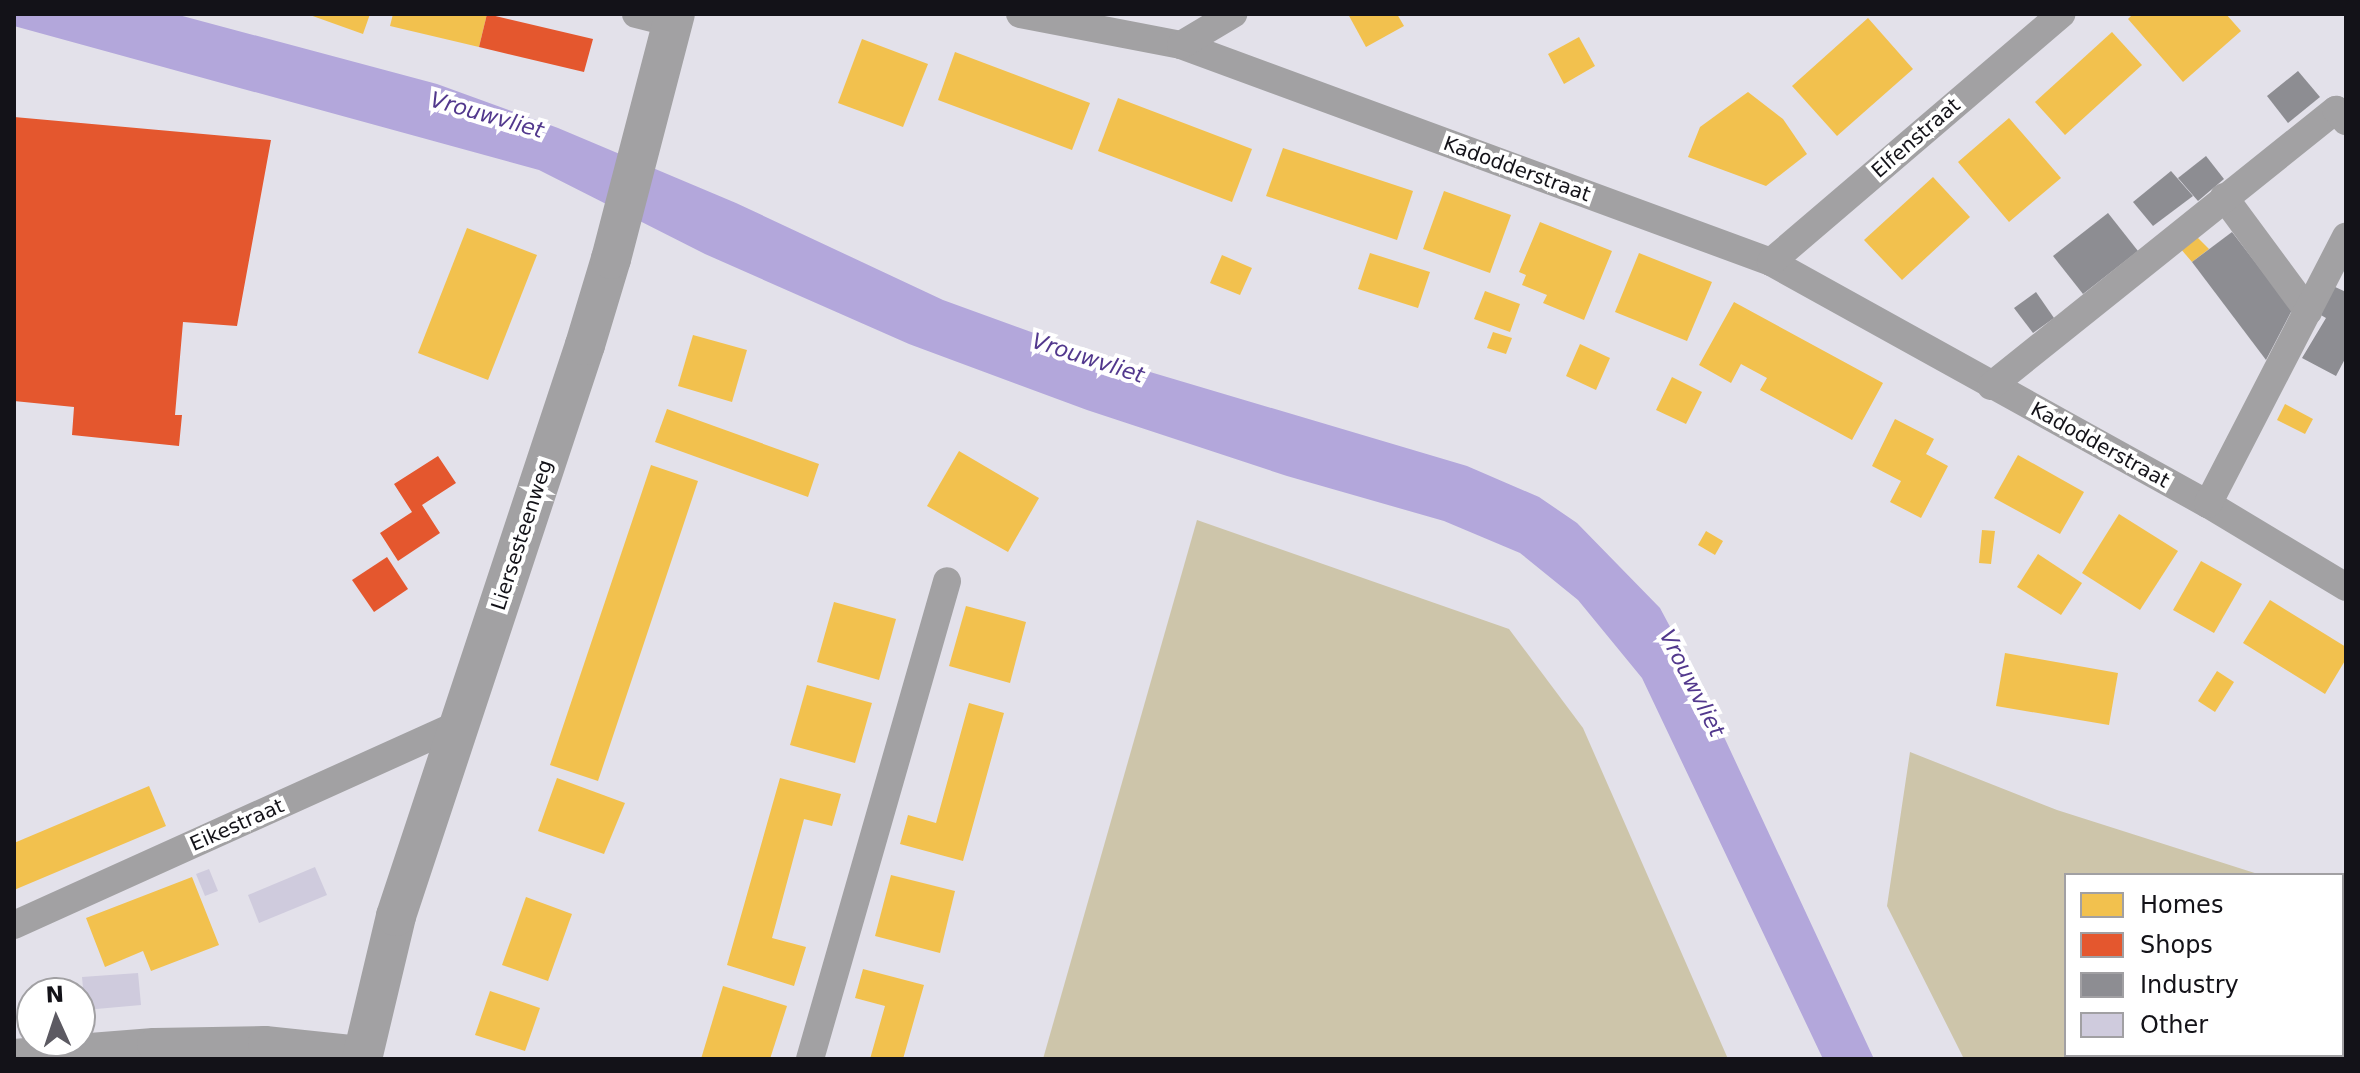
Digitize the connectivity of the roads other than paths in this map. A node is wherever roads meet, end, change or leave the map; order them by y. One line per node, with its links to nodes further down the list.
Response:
1 (1020, 14): 5 (street, Kadodderstraat)
2 (1233, 14): 5 (street)
3 (2061, 14): 9 (street, Elfenstraat)
4 (661, 17): 15 (main road, Liersesteenweg)
5 (1181, 45): 9 (street, Kadodderstraat)
6 (2346, 121): 7 (street)
7 (2224, 197): 10 (street); 11 (street)
8 (2346, 237): 10 (street)
9 (1771, 262): 11 (street, Kadodderstraat)
10 (2308, 311): 12 (street)
11 (1991, 386): 12 (street, Kadodderstraat)
12 (2208, 504): 14 (street, Kadodderstraat)
13 (947, 581): 20 (street)
14 (2346, 587)
15 (460, 724): 16 (street, Eikestraat); 19 (main road, Liersesteenweg)
16 (14, 925)
17 (155, 1052): 18 (street); 19 (street)
18 (14, 1056)
19 (367, 1057)
20 (810, 1059)

